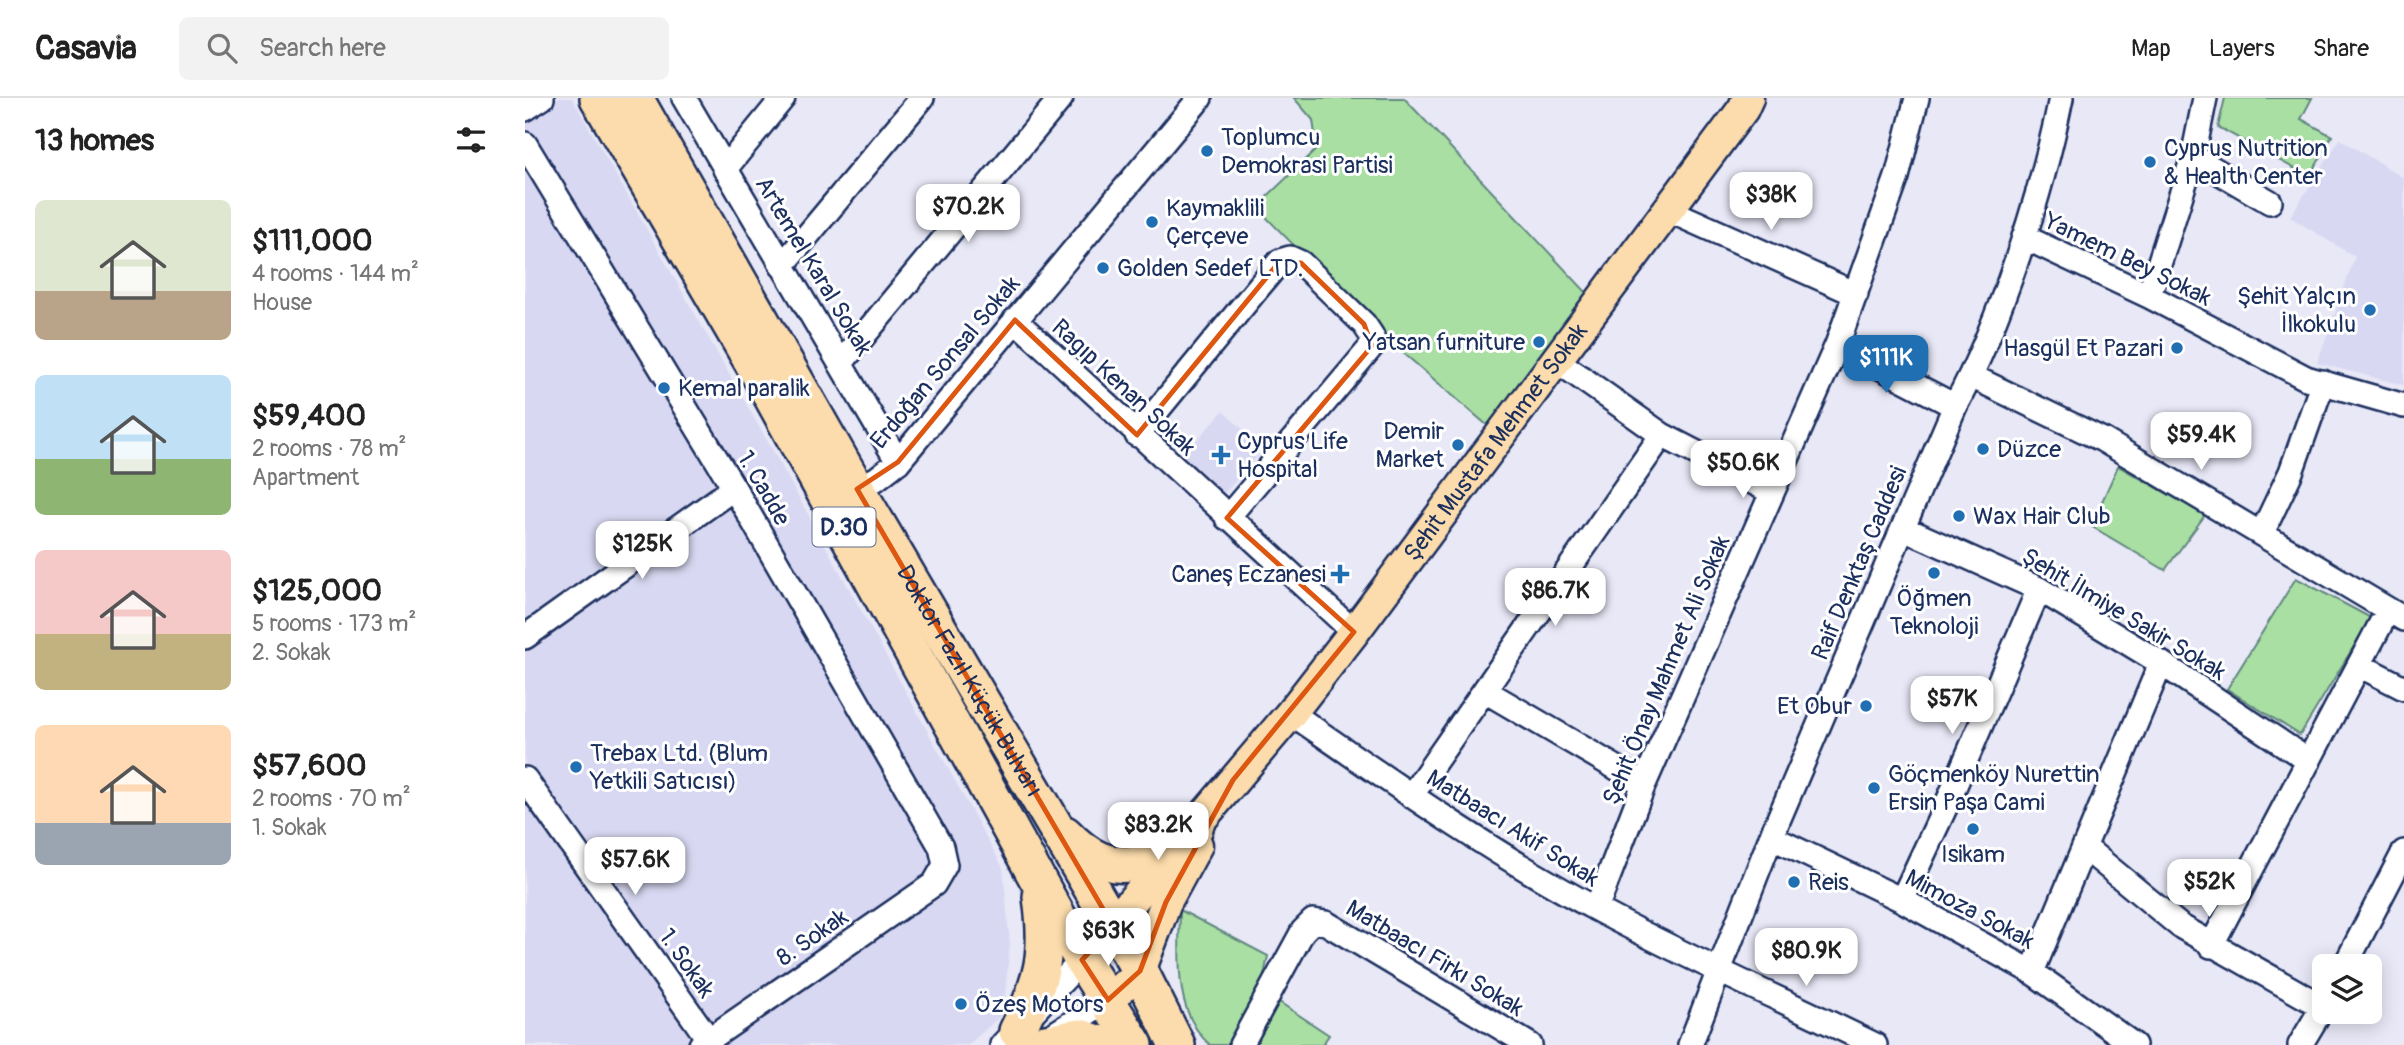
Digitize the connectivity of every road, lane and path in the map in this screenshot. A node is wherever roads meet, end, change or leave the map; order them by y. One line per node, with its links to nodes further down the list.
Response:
1 (542, 98): 13 (street)
2 (635, 98): 35 (highway, Doktor Fazıl Küçük Bulvarı / D.30)
3 (684, 98): 16 (street, Artemel Karal Sokak)
4 (783, 98): 16 (street)
5 (922, 98): 20 (street)
6 (1061, 98): 26 (street)
7 (1200, 98): 23 (street, Erdoğan Sonsal Sokak)
8 (1748, 98): 18 (main road, Şehit Mustafa Mehmet Sokak)
9 (1917, 98): 21 (street, Şehit Önay Mahmet Ali Sokak)
10 (2061, 98): 19 (street, Raif Denktaş Caddesi)
11 (2206, 98): 15 (street)
12 (597, 99): 60 (highway, Doktor Fazıl Küçük Bulvarı / D.30)
13 (525, 109)
14 (525, 144): 34 (street, 1. Cadde)
15 (2193, 157): 17 (street); 22 (street)
16 (725, 169): 20 (street, Artemel Karal Sokak)
17 (2270, 202)
18 (1668, 210): 21 (street); 25 (main road, Şehit Mustafa Mehmet Sokak)
19 (2024, 237): 22 (street, Yamem Bey Sokak); 27 (street, Raif Denktaş Caddesi)
20 (782, 266): 26 (street, Artemel Karal Sokak)
21 (1856, 294): 24 (street, Şehit Önay Mahmet Ali Sokak)
22 (2149, 296): 28 (street, Yamem Bey Sokak)
23 (1015, 320): 31 (street, Ragıp Kenan Sokak); 33 (street, Erdoğan Sonsal Sokak)
24 (1837, 345): 29 (street); 36 (street, Şehit Önay Mahmet Ali Sokak)
25 (1556, 360): 32 (street); 42 (main road, Şehit Mustafa Mehmet Sokak)
26 (841, 363): 33 (street, Artemel Karal Sokak)
27 (1971, 376): 29 (street, Raif Denktaş Caddesi); 39 (street)
28 (2323, 382): 30 (street, Yamem Bey Sokak); 39 (street)
29 (1955, 406): 38 (street, Raif Denktaş Caddesi)
30 (2404, 406)
31 (1137, 435): 37 (street, Ragıp Kenan Sokak); 37 (street)
32 (1663, 435): 36 (street); 47 (street)
33 (898, 461): 35 (street, Erdoğan Sonsal Sokak)
34 (734, 488): 43 (street); 59 (street, 1. Cadde)
35 (857, 489): 54 (highway, Doktor Fazıl Küçük Bulvarı / D.30)
36 (1770, 491): 52 (street, Şehit Önay Mahmet Ali Sokak)
37 (1227, 517): 42 (street, Ragıp Kenan Sokak)
38 (1903, 527): 40 (street, Şehit İlmiye Sakir Sokak); 56 (street, Raif Denktaş Caddesi)
39 (2262, 533): 41 (street)
40 (2039, 589): 44 (street, Şehit İlmiye Sakir Sokak); 61 (street)
41 (2396, 614): 45 (street)
42 (1354, 632): 48 (main road, Şehit Mustafa Mehmet Sokak)
43 (525, 637)
44 (2161, 663): 49 (street, Şehit İlmiye Sakir Sokak); 57 (street)
45 (2359, 665): 46 (street); 49 (street)
46 (2404, 688)
47 (1485, 691): 52 (street); 53 (street)
48 (1291, 713): 51 (main road, Şehit Mustafa Mehmet Sokak); 53 (street, Matbaacı Akif Sokak)
49 (2309, 761): 64 (street)
50 (525, 779): 74 (street, 1. Sokak)
51 (1233, 780): 55 (main road, Şehit Mustafa Mehmet Sokak); 67 (main road, Şehit Mustafa Mehmet Sokak)
52 (1644, 784): 62 (street, Şehit Önay Mahmet Ali Sokak)
53 (1411, 796): 62 (street, Matbaacı Akif Sokak)
54 (1043, 811): 55 (highway); 63 (highway, Doktor Fazıl Küçük Bulvarı / D.30)
55 (1195, 828): 63 (main road, Şehit Mustafa Mehmet Sokak)
56 (1770, 837): 61 (street, Mimoza Sokak); 68 (street, Raif Denktaş Caddesi)
57 (2084, 847): 64 (street); 69 (street)
58 (2404, 852): 65 (street)
59 (945, 865): 74 (street, 8. Sokak)
60 (1039, 881): 66 (highway, Doktor Fazıl Küçük Bulvarı / D.30); 73 (highway)
61 (1902, 900): 69 (street, Mimoza Sokak)
62 (1597, 909): 68 (street, Matbaacı Akif Sokak)
63 (1113, 926): 66 (main road, Şehit Mustafa Mehmet Sokak); 67 (highway, Doktor Fazıl Küçük Bulvarı / D.30)
64 (2211, 946): 71 (street)
65 (2350, 954)
66 (1082, 960): 70 (highway, D.30); 73 (street)
67 (1140, 971): 70 (main road); 78 (highway, Doktor Fazıl Küçük Bulvarı / D.30)
68 (1718, 972): 80 (street, Raif Denktaş Caddesi); 81 (street, Matbaacı Akif Sokak)
69 (2032, 972): 82 (street, Mimoza Sokak)
70 (1108, 1000): 73 (street); 77 (highway, D.30)
71 (2312, 1000)
72 (2312, 1024): 83 (street)
73 (1024, 1041): 76 (highway)
74 (705, 1042)
75 (1246, 1043): 79 (street, Matbaacı Firkı Sokak)
76 (1102, 1045)
77 (1135, 1045)
78 (1177, 1045)
79 (1530, 1045)
80 (1690, 1045)
81 (1875, 1045)
82 (2134, 1045)
83 (2300, 1045)

